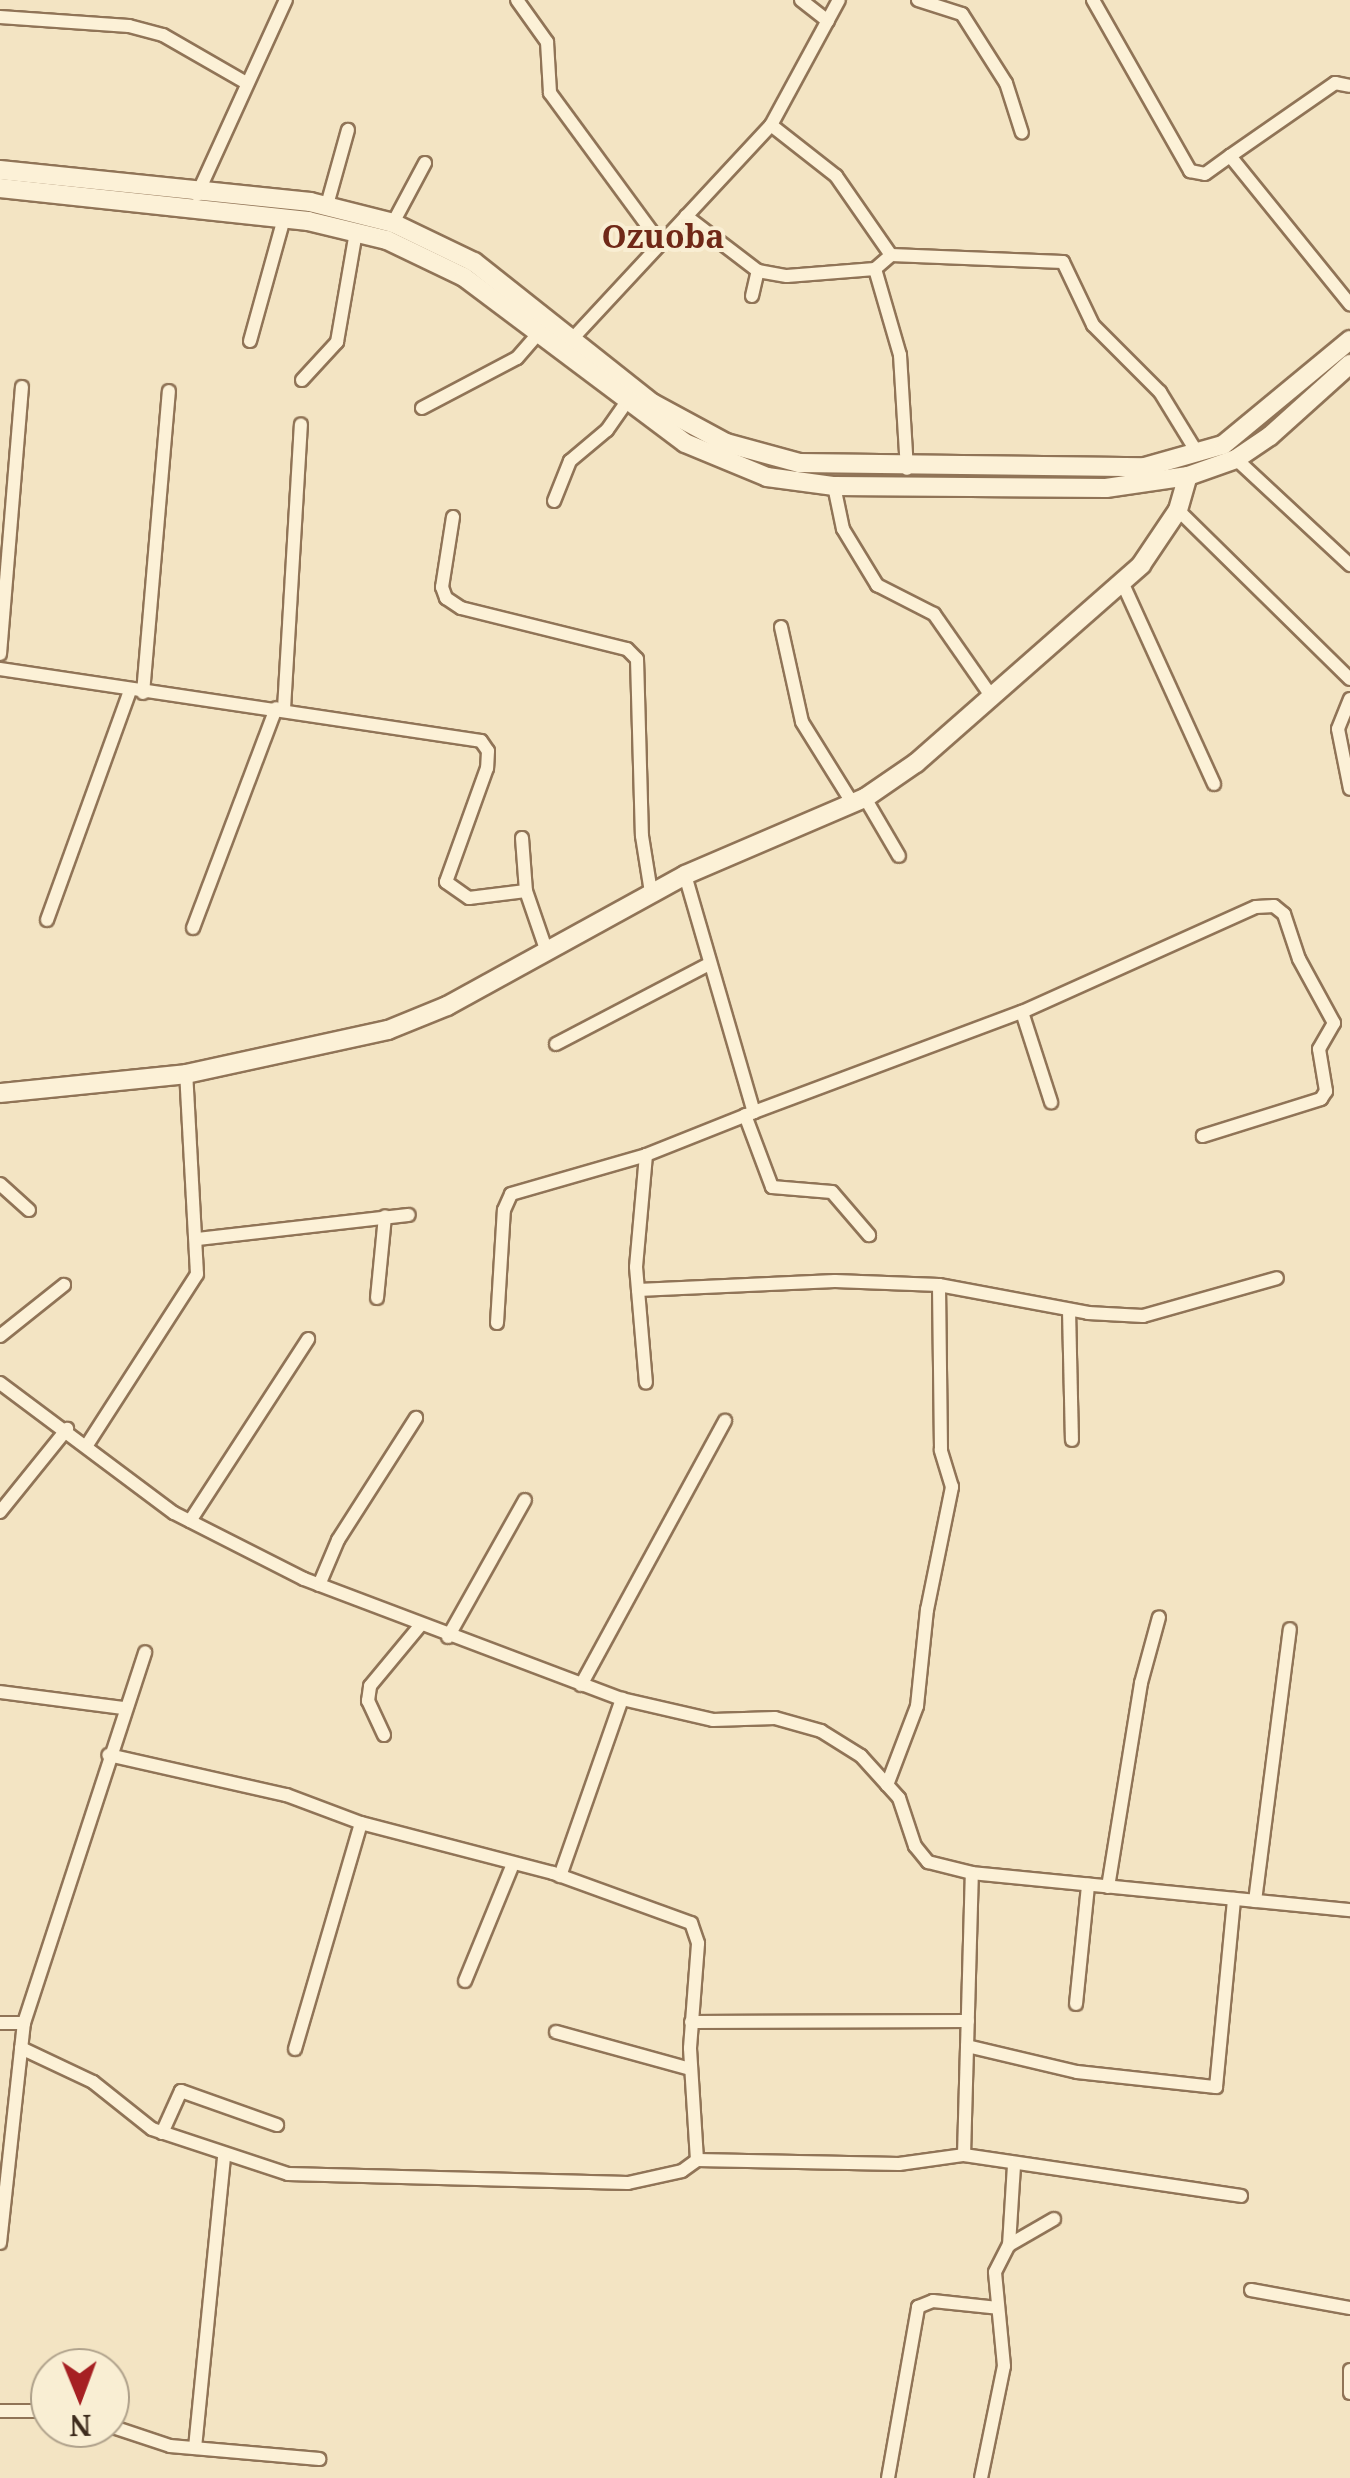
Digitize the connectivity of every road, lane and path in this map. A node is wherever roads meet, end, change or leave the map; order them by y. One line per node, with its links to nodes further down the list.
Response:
1 (286, 0): 9 (street)
2 (516, 0): 25 (street)
3 (801, 0): 8 (street)
4 (839, 0): 8 (street)
5 (918, 0): 13 (street)
6 (1093, 0): 14 (street)
7 (0, 17): 9 (street)
8 (828, 22): 11 (street)
9 (243, 81): 18 (street)
10 (1350, 86): 14 (street)
11 (771, 124): 21 (street); 26 (street)
12 (348, 130): 19 (street)
13 (1022, 133)
14 (1230, 156): 30 (street)
15 (425, 163): 23 (street)
16 (0, 170): 18 (main road)
17 (0, 188): 20 (main road)
18 (199, 188): 19 (main road); 20 (street)
19 (327, 205): 23 (main road)
20 (193, 207): 22 (main road)
21 (686, 216): 25 (street); 28 (street)
22 (284, 218): 24 (main road); 34 (street)
23 (392, 223): 32 (main road)
24 (356, 232): 31 (main road); 36 (street)
25 (658, 240): 32 (street)
26 (890, 255): 27 (street); 42 (street)
27 (875, 269): 28 (street); 44 (street)
28 (758, 271): 29 (street)
29 (752, 296)
30 (1350, 304)
31 (539, 333): 39 (main road); 40 (street)
32 (574, 337): 44 (main road)
33 (1350, 340): 42 (main road)
34 (250, 341)
35 (1350, 364): 43 (main road)
36 (302, 380)
37 (22, 387): 53 (street)
38 (169, 391): 56 (street)
39 (625, 404): 46 (main road); 47 (street)
40 (422, 408)
41 (301, 424): 59 (street)
42 (1198, 454): 44 (main road)
43 (1236, 459): 45 (main road); 50 (street)
44 (907, 469)
45 (1188, 476): 46 (main road); 48 (main road)
46 (834, 486): 57 (street)
47 (554, 501)
48 (1178, 510): 51 (main road); 55 (street)
49 (453, 518): 67 (street)
50 (1350, 565)
51 (1122, 582): 57 (main road); 60 (street)
52 (781, 628): 62 (street)
53 (0, 654)
54 (0, 670): 56 (street)
55 (1350, 679)
56 (136, 693): 59 (street); 68 (street)
57 (992, 696): 62 (main road)
58 (1350, 699): 61 (street)
59 (280, 708): 66 (street); 69 (street)
60 (1214, 784)
61 (1350, 790)
62 (859, 801): 64 (street); 65 (main road)
63 (522, 838): 66 (street)
64 (899, 856)
65 (685, 875): 67 (main road); 71 (street)
66 (526, 891): 70 (street)
67 (651, 892): 70 (main road)
68 (47, 920)
69 (193, 928)
70 (546, 949): 76 (main road)
71 (709, 964): 75 (street); 79 (street)
72 (1022, 1012): 74 (street); 78 (street); 79 (street)
73 (1350, 1022): 74 (street)
74 (1334, 1023): 80 (street)
75 (556, 1044)
76 (186, 1074): 77 (main road); 87 (street)
77 (0, 1093)
78 (1051, 1102)
79 (750, 1114): 81 (street); 86 (street)
80 (1203, 1136)
81 (646, 1155): 91 (street); 94 (street)
82 (0, 1184): 83 (street)
83 (29, 1210)
84 (408, 1215): 85 (street)
85 (385, 1216): 87 (street); 92 (street)
86 (869, 1235)
87 (197, 1239): 103 (street)
88 (1277, 1278): 93 (street)
89 (64, 1284): 95 (street)
90 (939, 1285): 91 (street); 93 (street); 119 (street)
91 (638, 1290): 98 (street)
92 (378, 1298)
93 (1069, 1310): 102 (street)
94 (497, 1323)
95 (0, 1336)
96 (308, 1339): 106 (street)
97 (0, 1383): 101 (street)
98 (646, 1384)
99 (416, 1418): 107 (street)
100 (726, 1420): 113 (street)
101 (66, 1428): 103 (street); 105 (street)
102 (1072, 1440)
103 (87, 1445): 106 (street)
104 (526, 1500): 111 (street)
105 (0, 1512)
106 (190, 1520): 107 (street)
107 (318, 1585): 109 (street)
108 (1159, 1617): 125 (street)
109 (419, 1627): 111 (street); 117 (street)
110 (1290, 1629): 127 (street)
111 (448, 1637): 113 (street)
112 (145, 1652): 116 (street)
113 (582, 1685): 115 (street)
114 (0, 1692): 116 (street)
115 (622, 1700): 119 (street); 123 (street)
116 (123, 1708): 118 (street)
117 (384, 1734)
118 (108, 1754): 120 (street); 134 (street)
119 (887, 1785): 122 (street)
120 (361, 1823): 121 (street); 138 (street)
121 (513, 1864): 123 (street); 129 (street)
122 (972, 1874): 124 (street); 131 (street)
123 (560, 1876): 132 (street)
124 (1088, 1885): 125 (street); 130 (street)
125 (1108, 1887): 126 (street)
126 (1234, 1898): 127 (street); 136 (street)
127 (1255, 1901): 128 (street)
128 (1350, 1910)
129 (466, 1982)
130 (1076, 2004)
131 (968, 2020): 132 (street); 136 (street)
132 (691, 2022): 139 (street)
133 (0, 2023): 134 (street)
134 (24, 2023): 137 (street)
135 (556, 2032): 139 (street)
136 (967, 2046): 142 (street)
137 (21, 2048): 141 (street); 148 (street)
138 (296, 2049)
139 (690, 2069): 144 (street)
140 (277, 2125): 141 (street)
141 (162, 2133): 143 (street)
142 (964, 2155): 144 (street); 145 (street)
143 (224, 2156): 144 (street); 158 (street)
144 (697, 2160)
145 (1014, 2165): 146 (street); 149 (street)
146 (1241, 2196)
147 (1054, 2220): 149 (street)
148 (0, 2243)
149 (1009, 2245): 151 (street)
150 (1251, 2290): 152 (street)
151 (998, 2308): 160 (street); 161 (street)
152 (1350, 2308)
153 (1350, 2370): 154 (street)
154 (1350, 2392)
155 (0, 2411): 156 (street)
156 (30, 2411)
157 (130, 2431): 158 (street)
158 (195, 2448): 159 (street)
159 (319, 2459)
160 (888, 2478)
161 (982, 2478)

